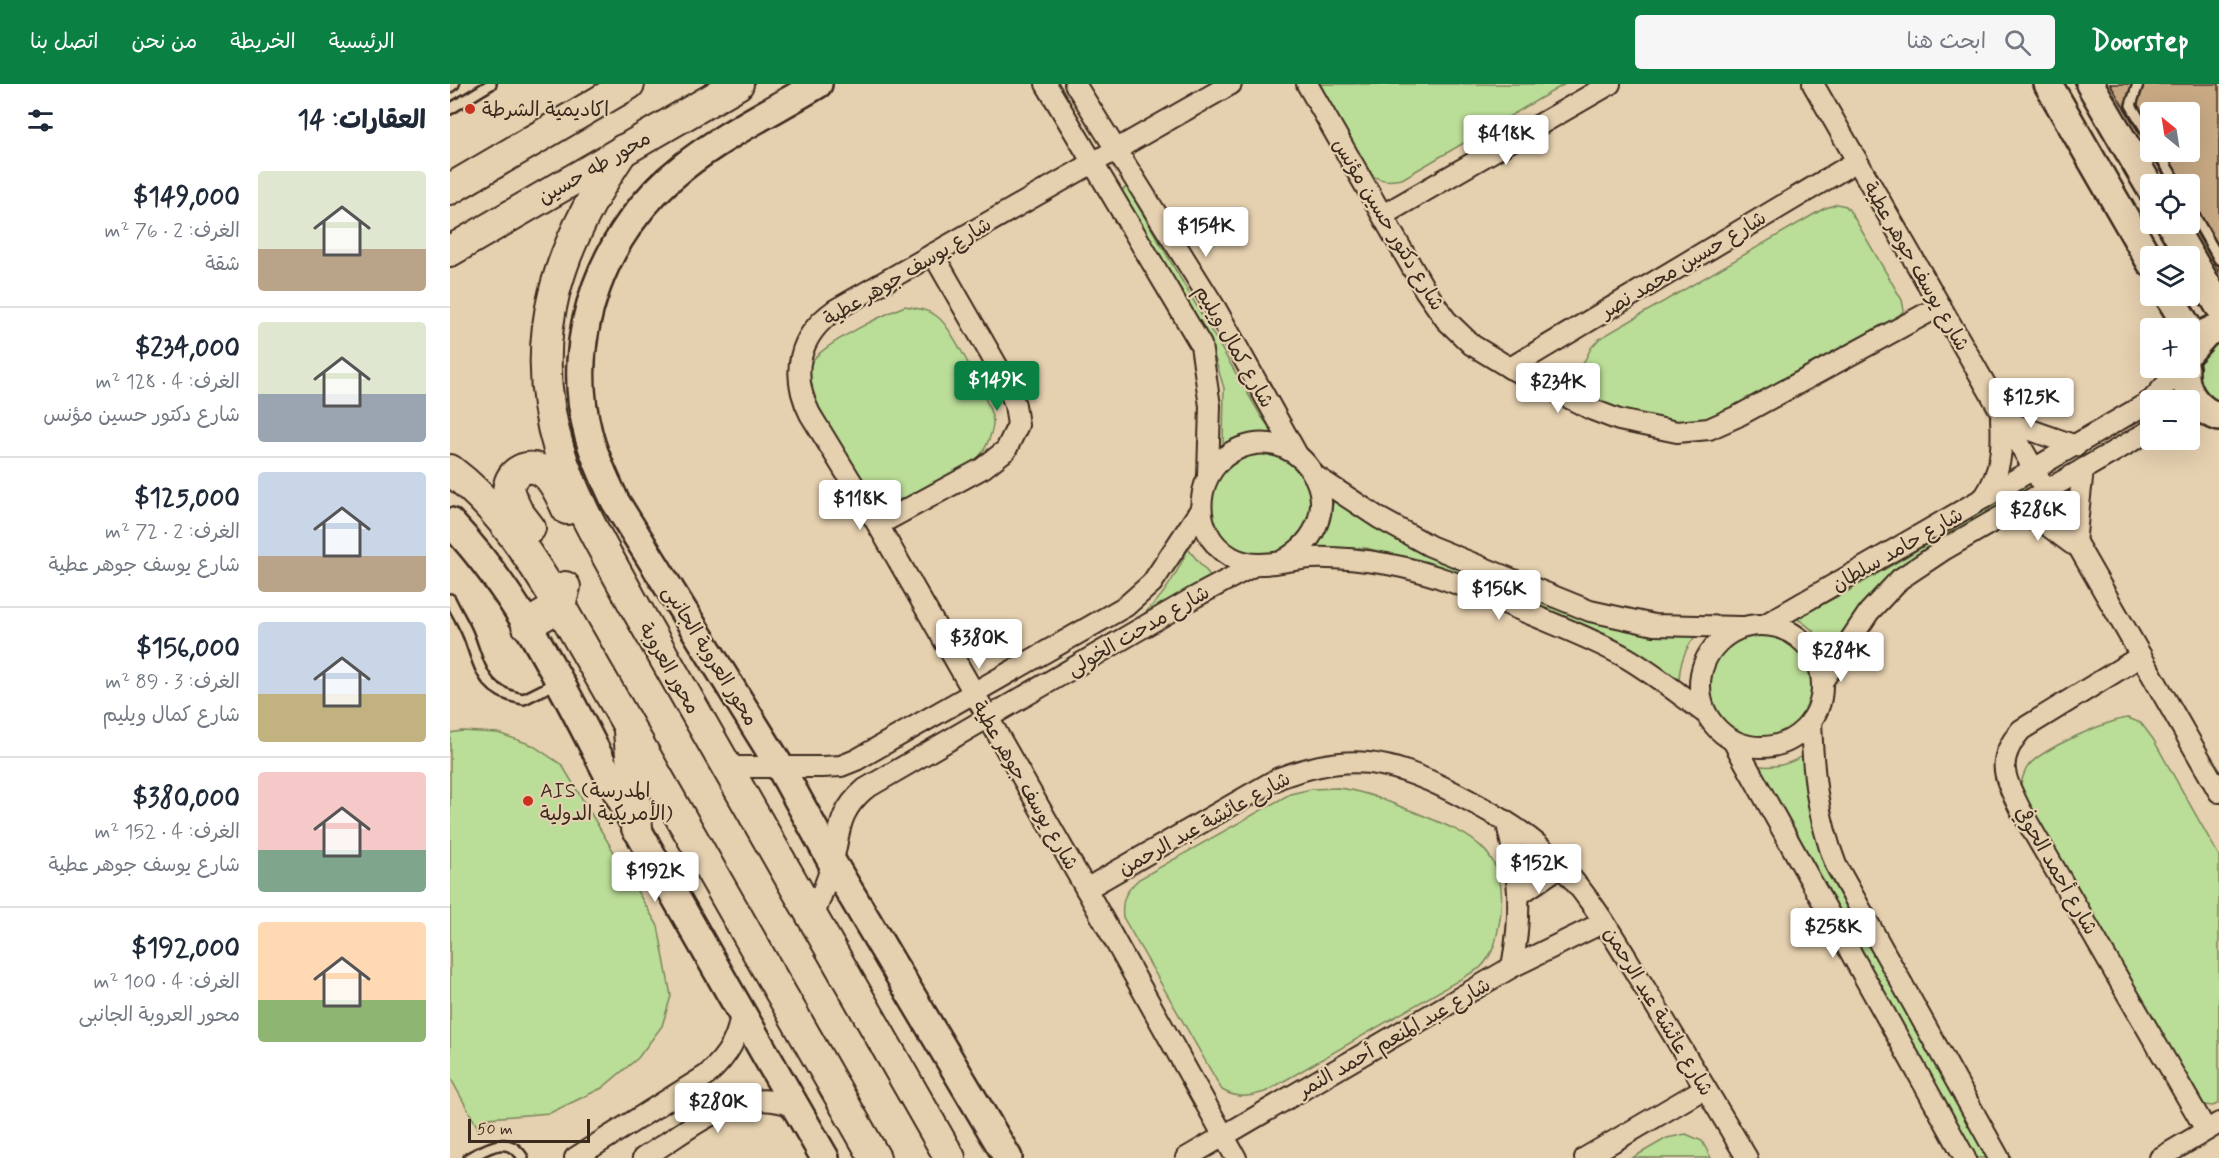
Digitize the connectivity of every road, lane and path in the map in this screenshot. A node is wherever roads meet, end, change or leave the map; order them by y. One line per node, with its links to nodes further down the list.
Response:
1 (454, 84): 15 (lane)
2 (491, 84): 16 (lane)
3 (629, 84): 23 (main road)
4 (738, 84): 18 (main road, محور طه حسين)
5 (818, 84): 74 (street, محور العروبة الجانبى)
6 (1046, 84): 21 (street, شارع كمال ويليم)
7 (1075, 84): 19 (street, شارع كمال ويليم)
8 (1231, 84): 19 (street, شارع يوسف جوهر عطية)
9 (1307, 84): 24 (street, شارع دكتور حسين مؤنس)
10 (1610, 84): 24 (street)
11 (1813, 84): 20 (street, شارع يوسف جوهر عطية)
12 (2048, 84): 27 (street)
13 (2090, 84): 22 (street)
14 (2138, 84): 17 (lane)
15 (450, 87)
16 (450, 109)
17 (2140, 120)
18 (623, 150): 28 (main road, محور طه حسين); 60 (main road, محور العروبة)
19 (1116, 150): 21 (street, شارع يوسف جوهر عطية); 44 (street, شارع كمال ويليم)
20 (1857, 161): 31 (street, شارع يوسف جوهر عطية); 35 (street, شارع حسين محمد نصر)
21 (1093, 163): 29 (street, شارع يوسف جوهر عطية); 49 (street, شارع كمال ويليم)
22 (2142, 174)
23 (450, 189)
24 (1383, 215): 35 (street, شارع دكتور حسين مؤنس)
25 (2200, 226): 30 (lane)
26 (2177, 234): 32 (street)
27 (2141, 246)
28 (450, 251)
29 (933, 254): 55 (street, شارع يوسف جوهر عطية); 55 (street)
30 (2219, 259)
31 (1940, 306): 35 (street, شارع دكتور حسين مؤنس); 41 (street, شارع يوسف جوهر عطية)
32 (2219, 306)
33 (2219, 327): 34 (street)
34 (2200, 334)
35 (1510, 368)
36 (2173, 378): 38 (street, شارع حامد سلطان)
37 (2185, 378): 40 (street)
38 (2162, 390)
39 (2140, 408): 43 (street, شارع حامد سلطان)
40 (2207, 416)
41 (2003, 418): 43 (street); 47 (street, شارع يوسف جوهر عطية); 51 (street)
42 (2140, 436): 45 (street, شارع حامد سلطان)
43 (2076, 446): 47 (street, شارع حامد سلطان)
44 (1298, 456): 48 (street); 49 (street)
45 (2083, 469): 50 (street, شارع حامد سلطان); 56 (street)
46 (450, 470): 61 (main road)
47 (2033, 470): 50 (street, شارع يوسف جوهر عطية); 51 (street, شارع حامد سلطان)
48 (1314, 475): 57 (street); 64 (street)
49 (1208, 476): 52 (street)
50 (2045, 491): 53 (street, شارع حامد سلطان); 56 (street, شارع يوسف جوهر عطية)
51 (1983, 500): 62 (street, شارع حامد سلطان)
52 (1201, 509): 58 (street); 68 (street, شارع مدحت الخولى)
53 (2008, 512): 56 (street); 67 (street, شارع حامد سلطان)
54 (450, 522): 63 (street)
55 (878, 525): 68 (street, شارع يوسف جوهر عطية)
56 (2077, 546): 65 (street, شارع يوسف جوهر عطية)
57 (1282, 561): 58 (street); 69 (street)
58 (1255, 565): 70 (street, شارع مدحت الخولى)
59 (450, 599): 66 (lane)
60 (632, 601): 61 (main road); 75 (main road, محور العروبة)
61 (560, 606): 63 (main road); 72 (main road)
62 (1766, 624): 64 (street); 67 (street)
63 (527, 625): 66 (street)
64 (1741, 627): 69 (street)
65 (2140, 656): 76 (street, شارع يوسف جوهر عطية); 89 (street, شارع أحمد الحوفي)
66 (558, 682): 78 (street)
67 (1822, 682): 71 (street)
68 (974, 695): 70 (street, شارع يوسف جوهر عطية); 74 (street, شارع مدحت الخولى)
69 (1705, 713): 73 (street)
70 (987, 718): 79 (street, شارع مدحت الخولى); 81 (street, شارع يوسف جوهر عطية)
71 (1811, 721): 73 (street); 104 (street)
72 (628, 722): 78 (main road); 96 (main road)
73 (1733, 741): 103 (street)
74 (779, 765): 75 (street, شارع مدحت الخولى); 79 (street, محور العروبة الجانبى)
75 (725, 767): 83 (main road, محور العروبة)
76 (2219, 792)
77 (1507, 824): 80 (street, شارع عائشة عبد الرحمن); 81 (street, شارع عائشة عبد الرحمن); 82 (street)
78 (637, 828): 86 (street)
79 (832, 862): 83 (street, شارع مدحت الخولى); 98 (street, محور العروبة الجانبى)
80 (1561, 866): 82 (street); 84 (street, شارع عائشة عبد الرحمن)
81 (1086, 889): 90 (street, شارع يوسف جوهر عطية)
82 (1520, 894): 85 (street)
83 (813, 918): 97 (main road, محور العروبة)
84 (1604, 922): 85 (street, شارع عبد المنعم أحمد النمر); 87 (street, شارع عائشة عبد الرحمن)
85 (1512, 967): 90 (street, شارع عبد المنعم أحمد النمر)
86 (741, 1008): 88 (street); 93 (street)
87 (1706, 1088): 101 (street); 102 (street, شارع عائشة عبد الرحمن)
88 (797, 1108): 94 (street); 95 (street)
89 (2213, 1127): 105 (street)
90 (1223, 1137): 99 (street, شارع عبد المنعم أحمد النمر); 100 (street, شارع يوسف جوهر عطية)
91 (469, 1158): 92 (lane)
92 (523, 1158)
93 (575, 1158)
94 (643, 1158)
95 (825, 1158)
96 (875, 1158)
97 (950, 1158)
98 (1008, 1158)
99 (1186, 1158)
100 (1236, 1158)
101 (1585, 1158)
102 (1747, 1158)
103 (1965, 1158)
104 (1999, 1158)
105 (2160, 1158)

